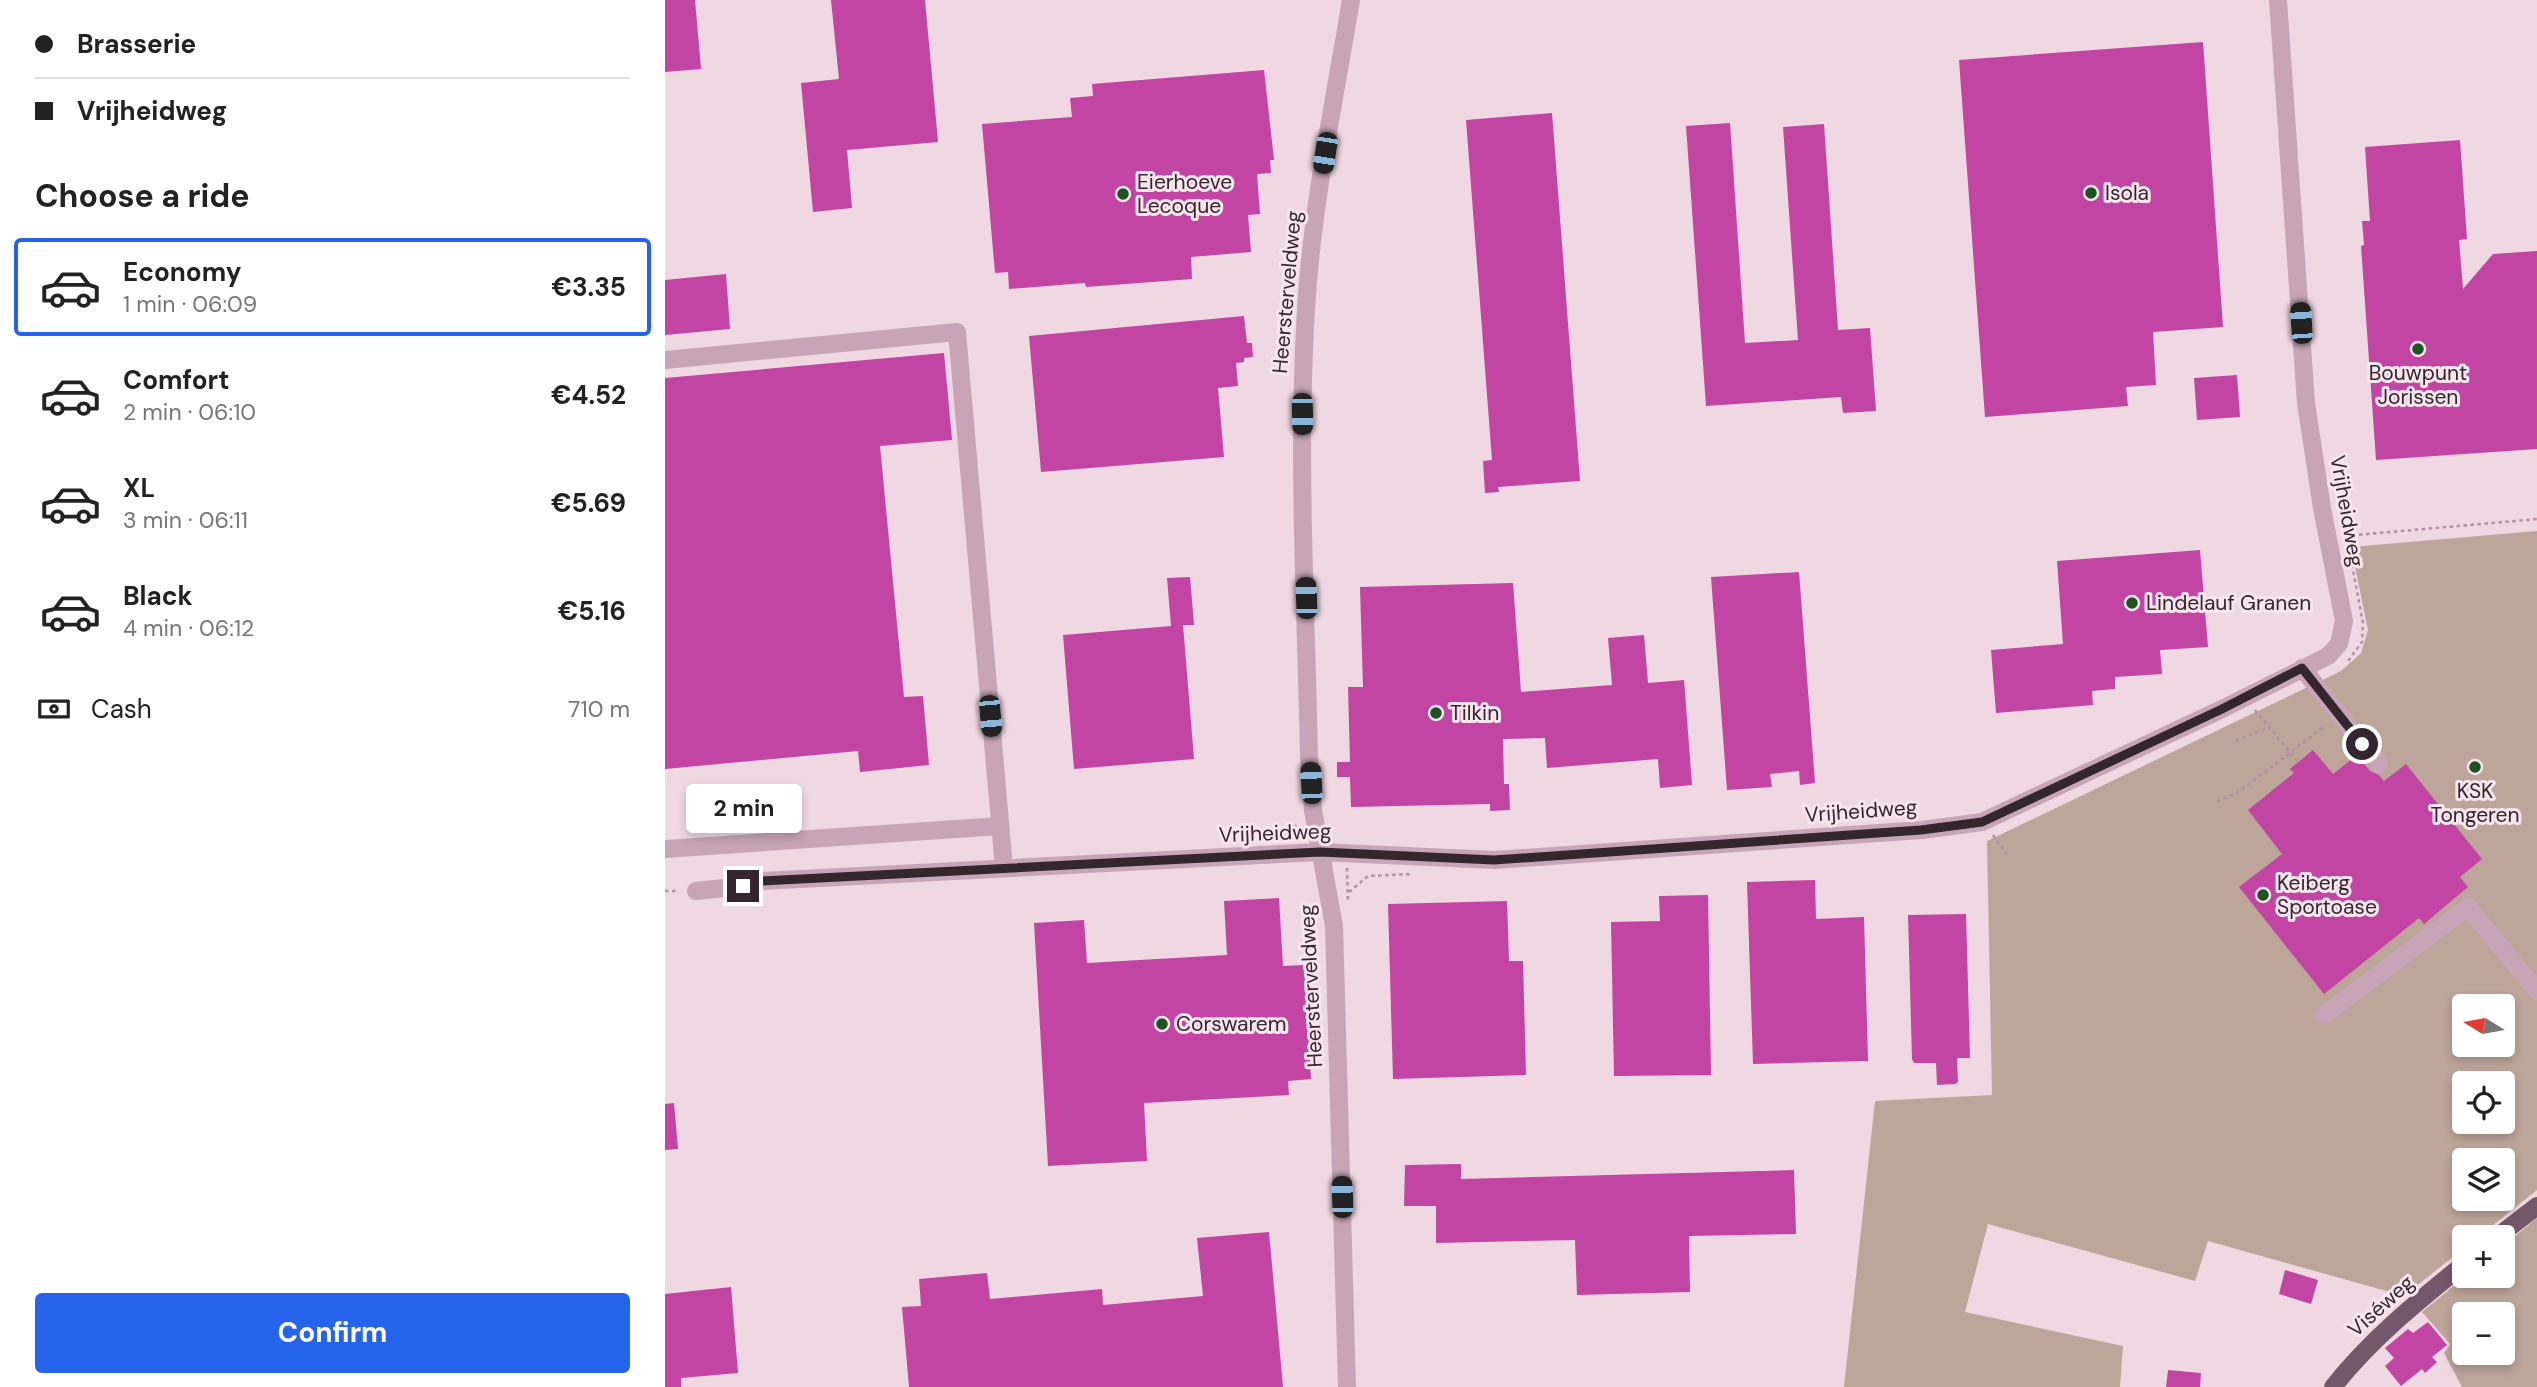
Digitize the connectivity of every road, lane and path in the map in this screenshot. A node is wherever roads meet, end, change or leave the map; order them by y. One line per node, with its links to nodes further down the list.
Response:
1 (1351, 0): 22 (street, Heersterveldweg)
2 (2278, 0): 7 (street, Vrijheidweg)
3 (665, 360): 18 (street)
4 (2339, 497): 6 (path)
5 (2537, 519): 6 (path)
6 (2346, 536): 7 (path); 8 (path)
7 (2328, 538): 9 (street, Vrijheidweg)
8 (2339, 666)
9 (2302, 668): 10 (street, Vrijheidweg); 16 (street)
10 (2244, 696): 12 (path); 22 (street, Vrijheidweg)
11 (2328, 724): 14 (path)
12 (2269, 727): 13 (path); 14 (path)
13 (2236, 741)
14 (2290, 752): 15 (path); 17 (path)
15 (2298, 762)
16 (2379, 764)
17 (2217, 802)
18 (1000, 826): 21 (street); 23 (street)
19 (2000, 829): 20 (path)
20 (1990, 831)
21 (665, 849)
22 (1320, 852): 23 (street, Vrijheidweg); 32 (street, Heersterveldweg)
23 (1004, 869): 25 (street, Vrijheidweg)
24 (1423, 874): 26 (path)
25 (697, 891)
26 (1349, 892)
27 (2537, 991): 28 (street)
28 (2324, 1015)
29 (2537, 1206): 30 (main road)
30 (2512, 1225)
31 (2452, 1274): 33 (main road, Viséweg)
32 (1347, 1387)
33 (2333, 1387)

